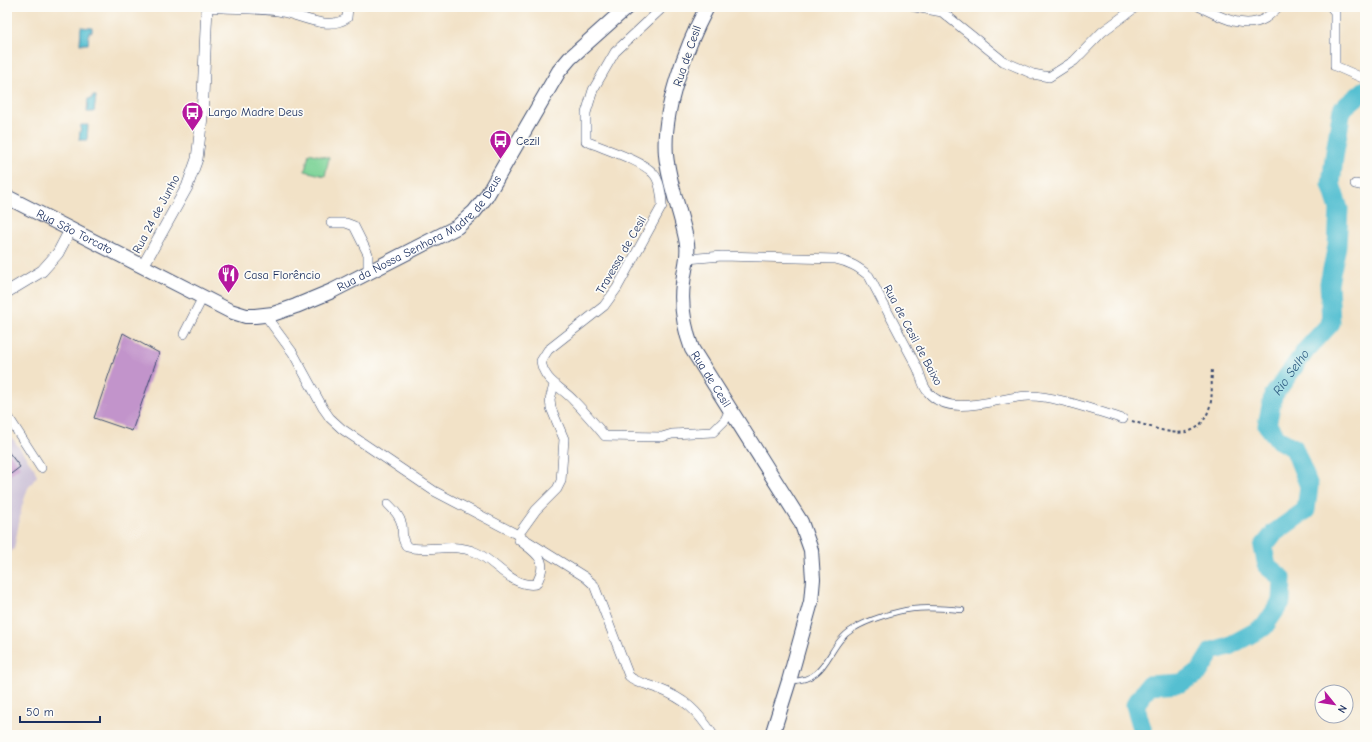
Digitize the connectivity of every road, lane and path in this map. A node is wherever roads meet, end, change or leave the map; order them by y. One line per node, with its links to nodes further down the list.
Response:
1 (207, 7): 2 (street); 20 (street, Rua 24 de Junho)
2 (348, 7)
3 (627, 7): 21 (main road, Rua da Nossa Senhora Madre de Deus)
4 (707, 7): 15 (main road, Rua de Cesil)
5 (915, 7): 6 (street)
6 (1136, 7)
7 (1200, 7): 8 (street)
8 (1278, 7)
9 (1331, 7): 11 (street)
10 (660, 10): 16 (street)
11 (1363, 78)
12 (1355, 184): 13 (street)
13 (1365, 186)
14 (7, 197): 18 (main road, Rua São Torcato)
15 (676, 205): 16 (street); 19 (main road, Rua de Cesil)
16 (662, 206): 27 (street, Travessa de Cesil)
17 (331, 223): 21 (street)
18 (70, 230): 20 (main road, Rua São Torcato); 22 (street)
19 (687, 260): 28 (main road, Rua de Cesil); 30 (street, Rua de Cesil de Baixo)
20 (144, 266): 23 (main road, Rua da Nossa Senhora Madre de Deus)
21 (368, 273): 24 (main road, Rua da Nossa Senhora Madre de Deus)
22 (7, 292)
23 (203, 298): 24 (main road, Rua da Nossa Senhora Madre de Deus); 25 (street)
24 (264, 315): 33 (street)
25 (184, 334)
26 (1212, 369): 30 (path)
27 (554, 385): 28 (street, Travessa de Cesil); 33 (street)
28 (730, 409): 35 (main road, Rua de Cesil)
29 (7, 415): 31 (street)
30 (1123, 419)
31 (41, 468)
32 (388, 504): 33 (street)
33 (518, 535): 36 (street)
34 (962, 610): 35 (lane)
35 (790, 681): 37 (main road, Rua de Cesil)
36 (713, 735)
37 (772, 735)

